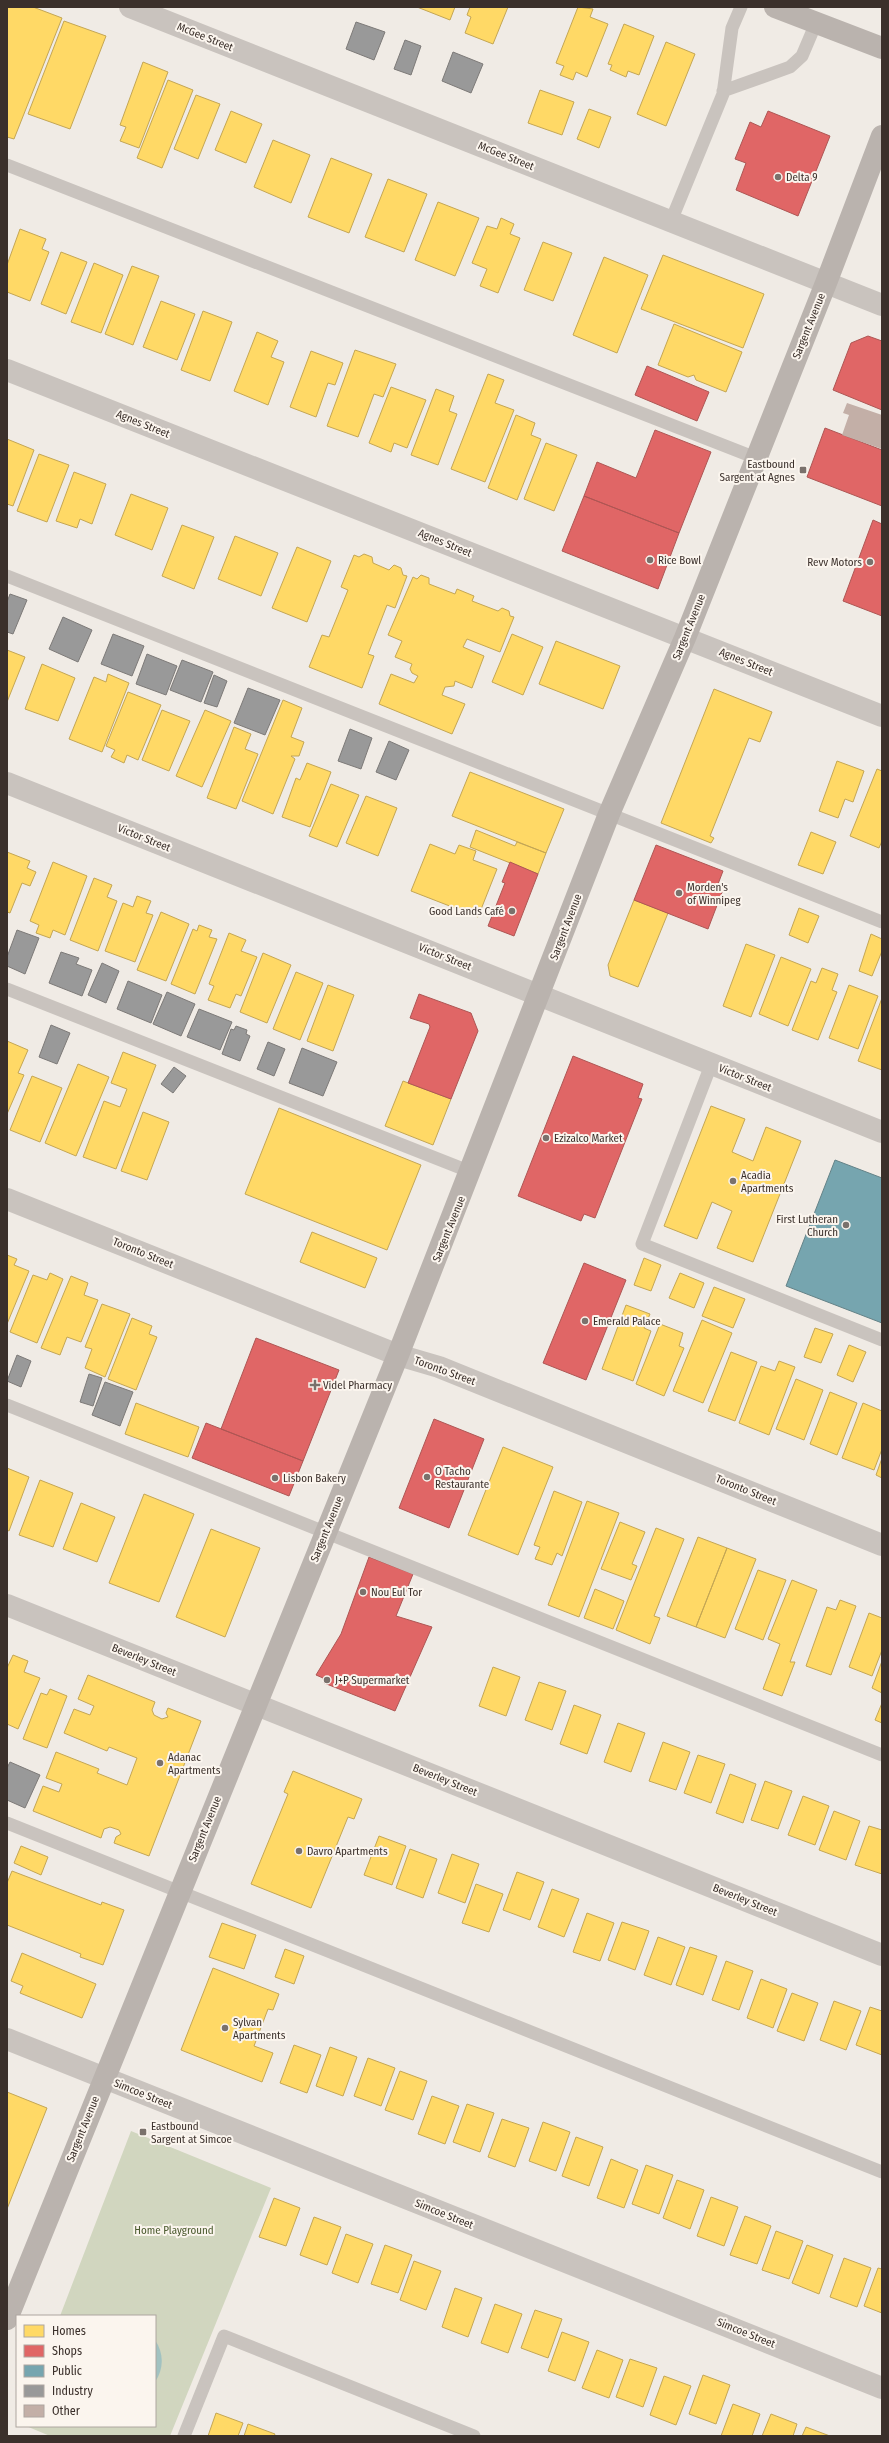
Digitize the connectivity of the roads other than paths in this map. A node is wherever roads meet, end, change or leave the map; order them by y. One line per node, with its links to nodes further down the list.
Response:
1 (130, 7): 9 (street, McGee Street)
2 (741, 7): 6 (lane)
3 (775, 7): 4 (main road)
4 (816, 23): 5 (main road); 6 (lane)
5 (882, 48)
6 (723, 92): 9 (lane)
7 (882, 136): 10 (main road, Sargent Avenue)
8 (7, 165): 13 (lane)
9 (671, 221): 10 (street, McGee Street)
10 (826, 283): 11 (street, McGee Street); 13 (main road, Sargent Avenue)
11 (882, 305)
12 (7, 370): 15 (street, Agnes Street)
13 (756, 458): 15 (main road, Sargent Avenue)
14 (7, 576): 18 (lane)
15 (685, 638): 16 (street, Agnes Street); 18 (main road, Sargent Avenue)
16 (882, 716)
17 (7, 783): 21 (street, Victor Street)
18 (609, 814): 19 (lane); 21 (main road, Sargent Avenue)
19 (882, 922)
20 (7, 989): 24 (lane)
21 (540, 995): 22 (street, Victor Street); 24 (main road, Sargent Avenue)
22 (711, 1065): 23 (street, Victor Street); 26 (lane)
23 (882, 1132)
24 (471, 1172): 27 (main road, Sargent Avenue)
25 (7, 1199): 27 (street, Toronto Street)
26 (882, 1340)
27 (398, 1355): 29 (main road, Sargent Avenue); 30 (street, Toronto Street)
28 (7, 1405): 29 (lane)
29 (326, 1533): 32 (main road, Sargent Avenue); 33 (lane)
30 (882, 1545)
31 (7, 1605): 32 (street, Beverley Street)
32 (256, 1705): 35 (main road, Sargent Avenue); 36 (street, Beverley Street)
33 (882, 1755)
34 (7, 1823): 35 (lane)
35 (180, 1893): 38 (main road, Sargent Avenue); 39 (lane)
36 (882, 1955)
37 (7, 2039): 38 (street, Simcoe Street)
38 (104, 2078): 40 (main road, Sargent Avenue); 41 (street, Simcoe Street)
39 (882, 2172)
40 (7, 2318)
41 (882, 2388)
42 (184, 2436): 43 (lane)
43 (474, 2436)

